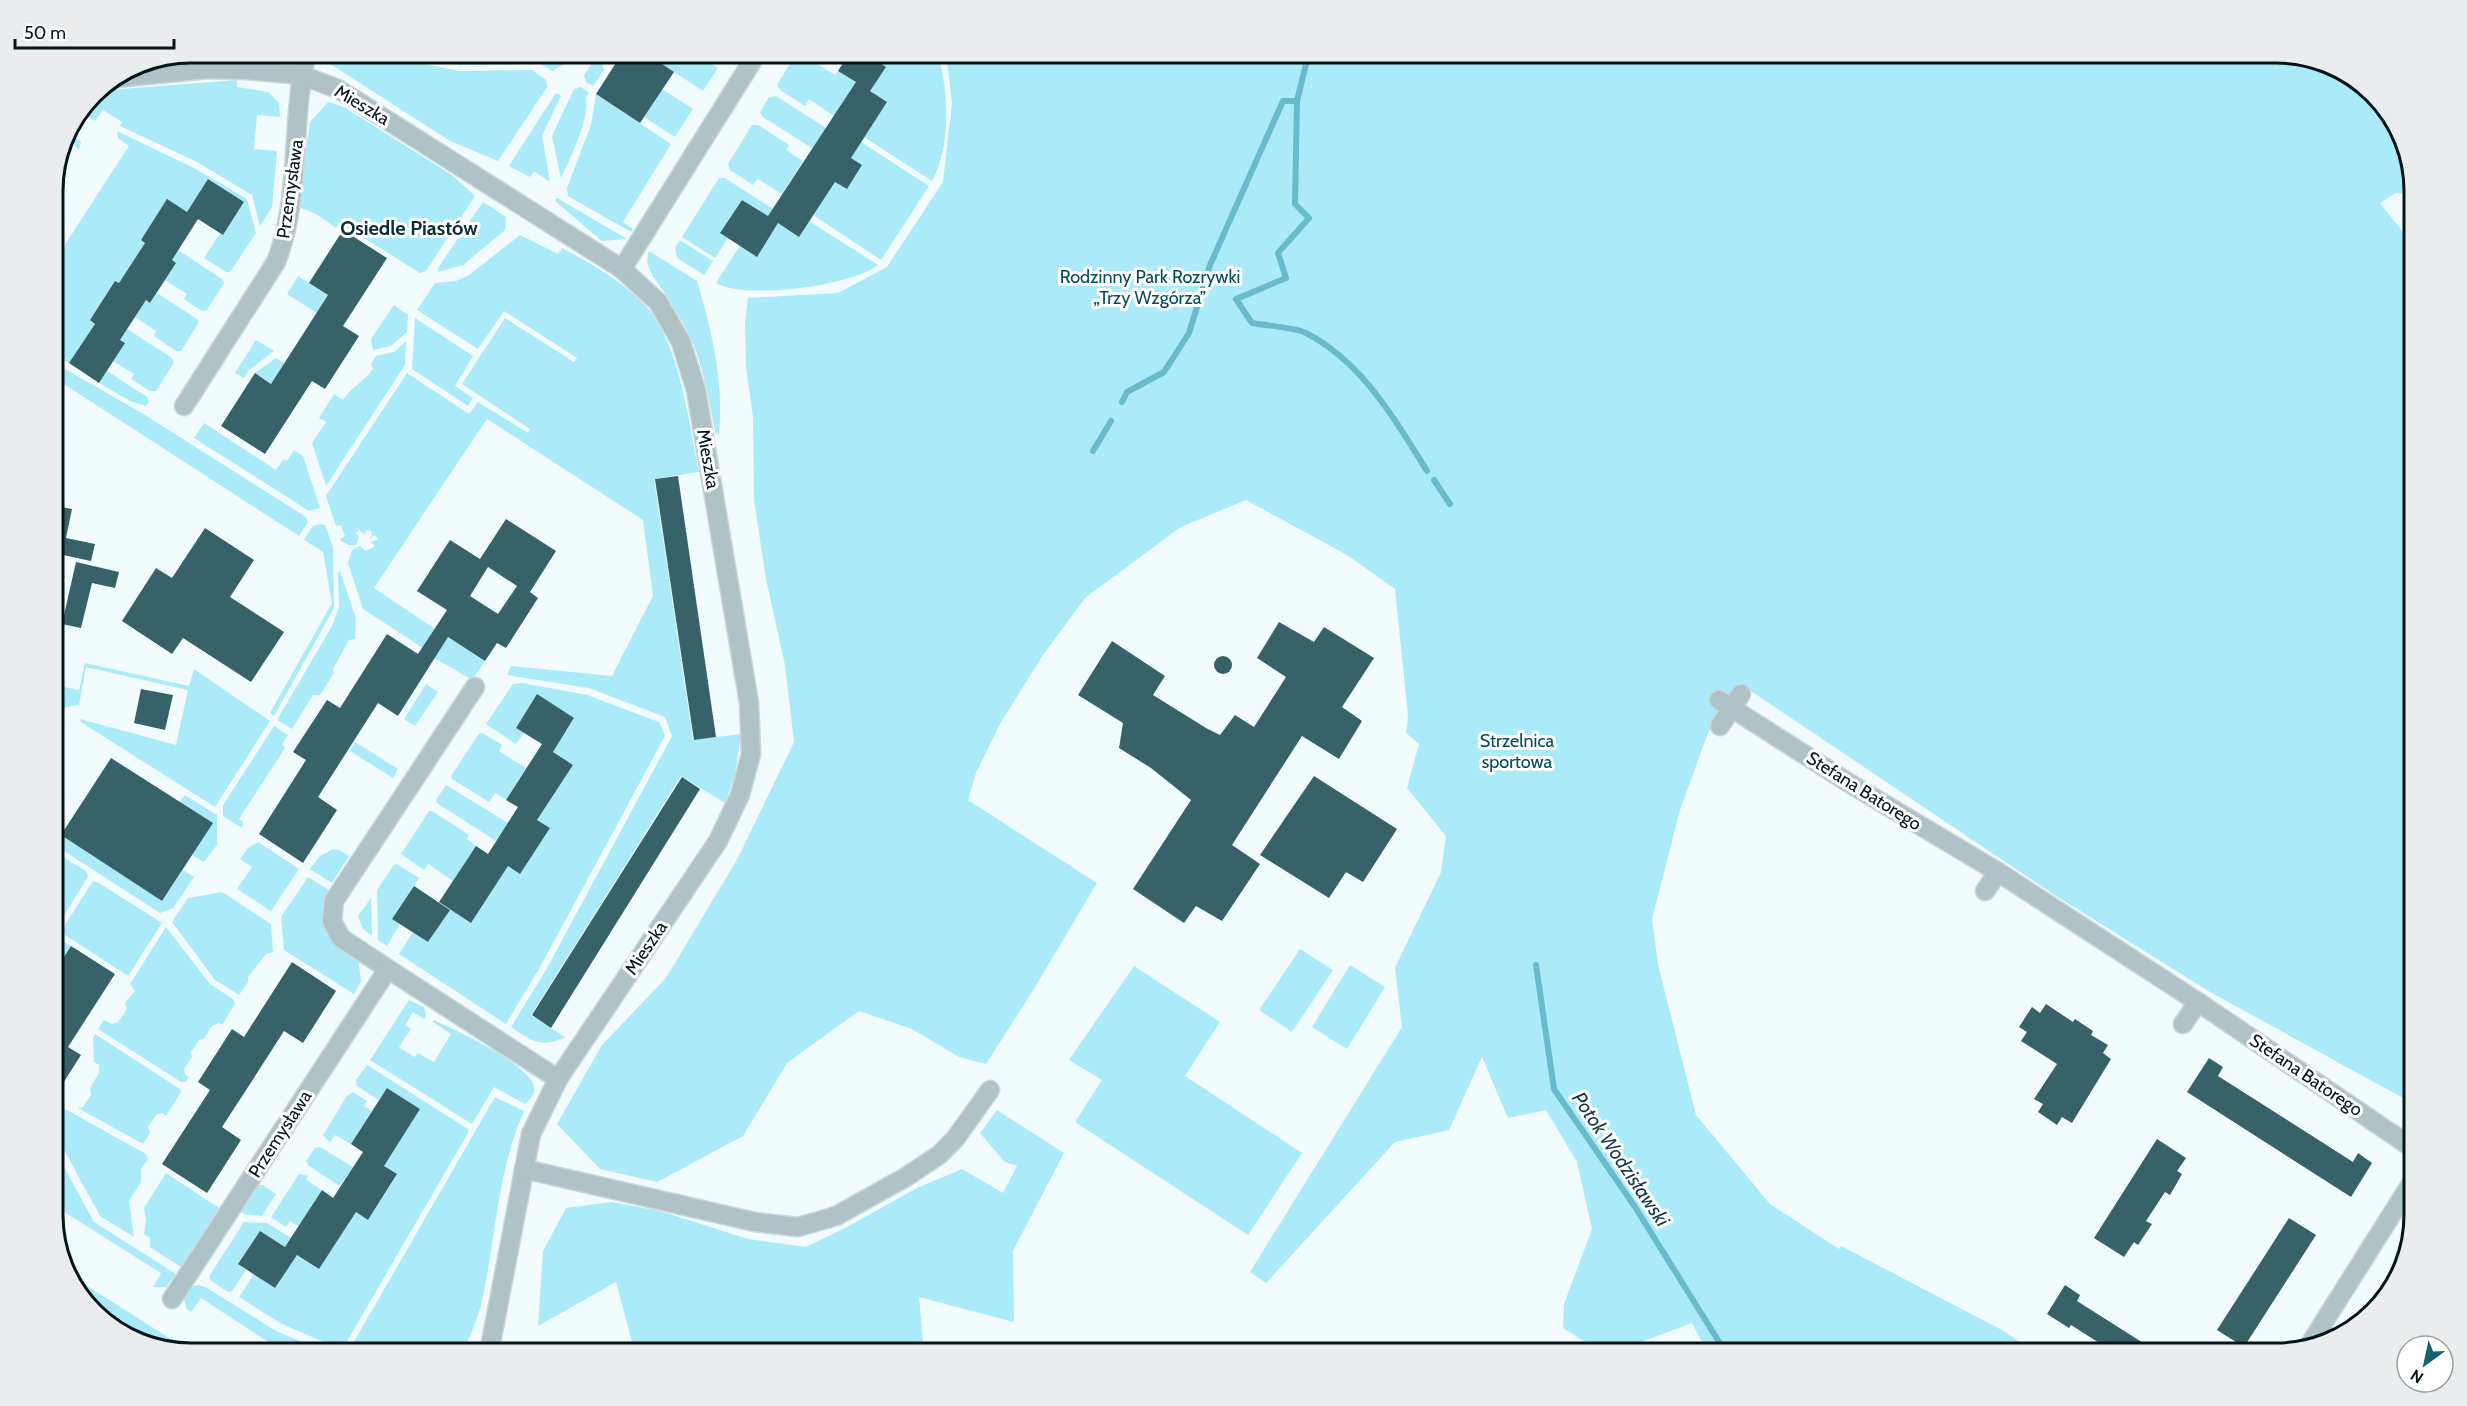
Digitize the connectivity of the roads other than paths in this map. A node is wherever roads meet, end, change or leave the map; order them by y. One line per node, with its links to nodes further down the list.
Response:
1 (304, 63): 3 (street, Przemysława)
2 (751, 63): 5 (street)
3 (301, 75): 4 (street, Mieszka); 5 (street, Mieszka); 6 (street, Przemysława)
4 (135, 76)
5 (622, 269): 14 (street, Mieszka)
6 (184, 406)
7 (475, 687): 11 (street)
8 (1720, 726): 9 (street, Stefana Batorego)
9 (1998, 872): 10 (street); 12 (street, Stefana Batorego)
10 (1985, 891)
11 (388, 969): 14 (street); 19 (street, Przemysława)
12 (2198, 1002): 13 (street); 16 (street, Stefana Batorego)
13 (2183, 1024)
14 (558, 1079): 17 (street, Mieszka)
15 (990, 1090): 17 (street)
16 (2404, 1142)
17 (524, 1169): 21 (street, Mieszka)
18 (2404, 1196): 20 (street)
19 (172, 1299)
20 (2314, 1337)
21 (491, 1343)

